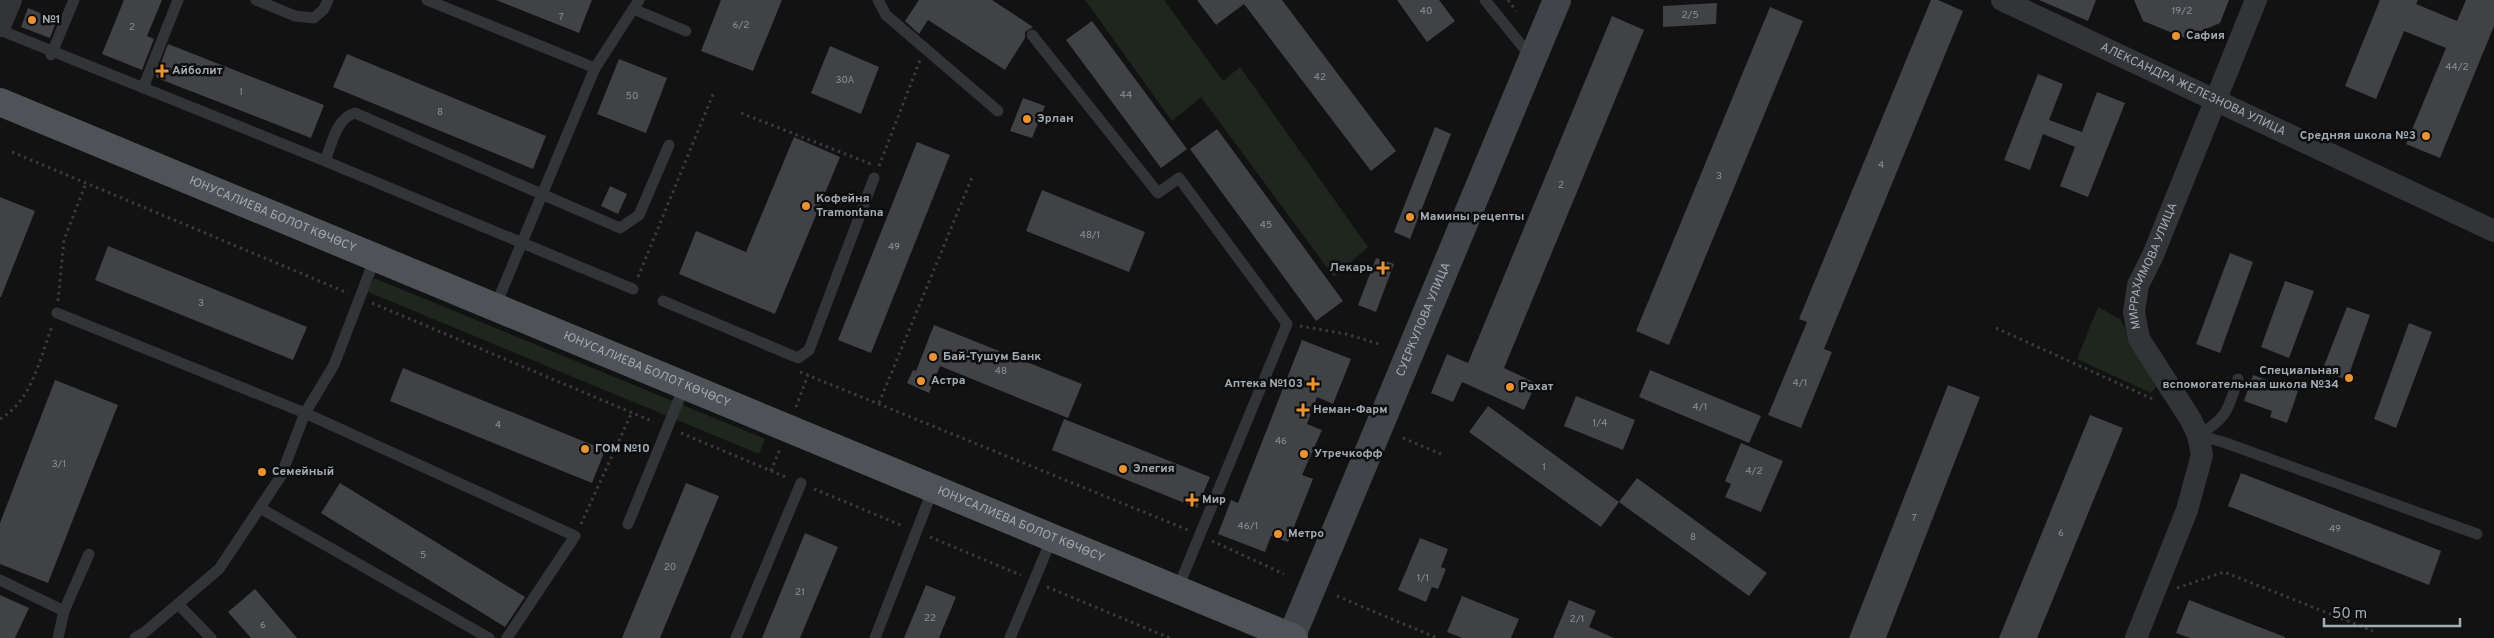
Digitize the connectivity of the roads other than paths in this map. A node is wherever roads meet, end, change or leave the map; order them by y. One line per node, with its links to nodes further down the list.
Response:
1 (11, 0): 13 (street)
2 (74, 0): 17 (lane)
3 (178, 0): 20 (lane)
4 (256, 0): 5 (lane)
5 (328, 0)
6 (426, 0): 19 (lane)
7 (878, 0): 23 (lane)
8 (1485, 0): 18 (lane)
9 (1557, 0): 18 (main road, СУЕРКУЛОВА УЛИЦА)
10 (2002, 0): 21 (street, АЛЕКСАНДРА ЖЕЛЕЗНОВА УЛИЦА)
11 (2256, 0): 21 (street, МИРРАХИМОВА УЛИЦА)
12 (636, 4): 15 (lane); 19 (lane)
13 (0, 26)
14 (0, 30): 17 (lane)
15 (686, 31)
16 (1032, 35): 47 (lane)
17 (52, 53): 20 (lane)
18 (1532, 59): 58 (main road, СУЕРКУЛОВА УЛИЦА)
19 (595, 68): 27 (lane)
20 (143, 88): 25 (lane)
21 (2216, 98): 28 (street, АЛЕКСАНДРА ЖЕЛЕЗНОВА УЛИЦА); 38 (street, МИРРАХИМОВА УЛИЦА)
22 (0, 102): 30 (main road, ЮНУСАЛИЕВА БОЛОТ КӨЧӨСҮ)
23 (998, 111)
24 (670, 145): 27 (lane)
25 (325, 161): 27 (lane); 29 (lane)
26 (874, 178): 32 (lane)
27 (542, 194): 29 (lane)
28 (2494, 230)
29 (521, 244): 31 (lane); 33 (lane)
30 (375, 258): 33 (main road, ЮНУСАЛИЕВА БОЛОТ КӨЧӨСҮ); 37 (lane)
31 (633, 289)
32 (663, 301)
33 (495, 308): 36 (main road, ЮНУСАЛИЕВА БОЛОТ КӨЧӨСҮ)
34 (57, 313): 37 (lane)
35 (2238, 379): 38 (lane)
36 (684, 387): 40 (main road, ЮНУСАЛИЕВА БОЛОТ КӨЧӨСҮ); 42 (lane)
37 (306, 413): 41 (lane); 54 (lane)
38 (2198, 435): 43 (lane); 59 (street, МИРРАХИМОВА УЛИЦА)
39 (802, 483): 55 (lane)
40 (933, 489): 44 (main road, ЮНУСАЛИЕВА БОЛОТ КӨЧӨСҮ); 56 (lane)
41 (260, 508): 48 (lane); 53 (lane)
42 (628, 524)
43 (2478, 534)
44 (1052, 538): 47 (main road, ЮНУСАЛИЕВА БОЛОТ КӨЧӨСҮ); 57 (lane)
45 (89, 554): 49 (lane)
46 (0, 580): 49 (lane)
47 (1177, 590): 58 (main road, ЮНУСАЛИЕВА БОЛОТ КӨЧӨСҮ)
48 (178, 604): 51 (lane); 52 (lane)
49 (64, 611): 50 (lane)
50 (58, 638)
51 (134, 638)
52 (211, 638)
53 (489, 638)
54 (508, 638)
55 (736, 638)
56 (875, 638)
57 (1010, 638)
58 (1292, 638)
59 (2136, 638)

